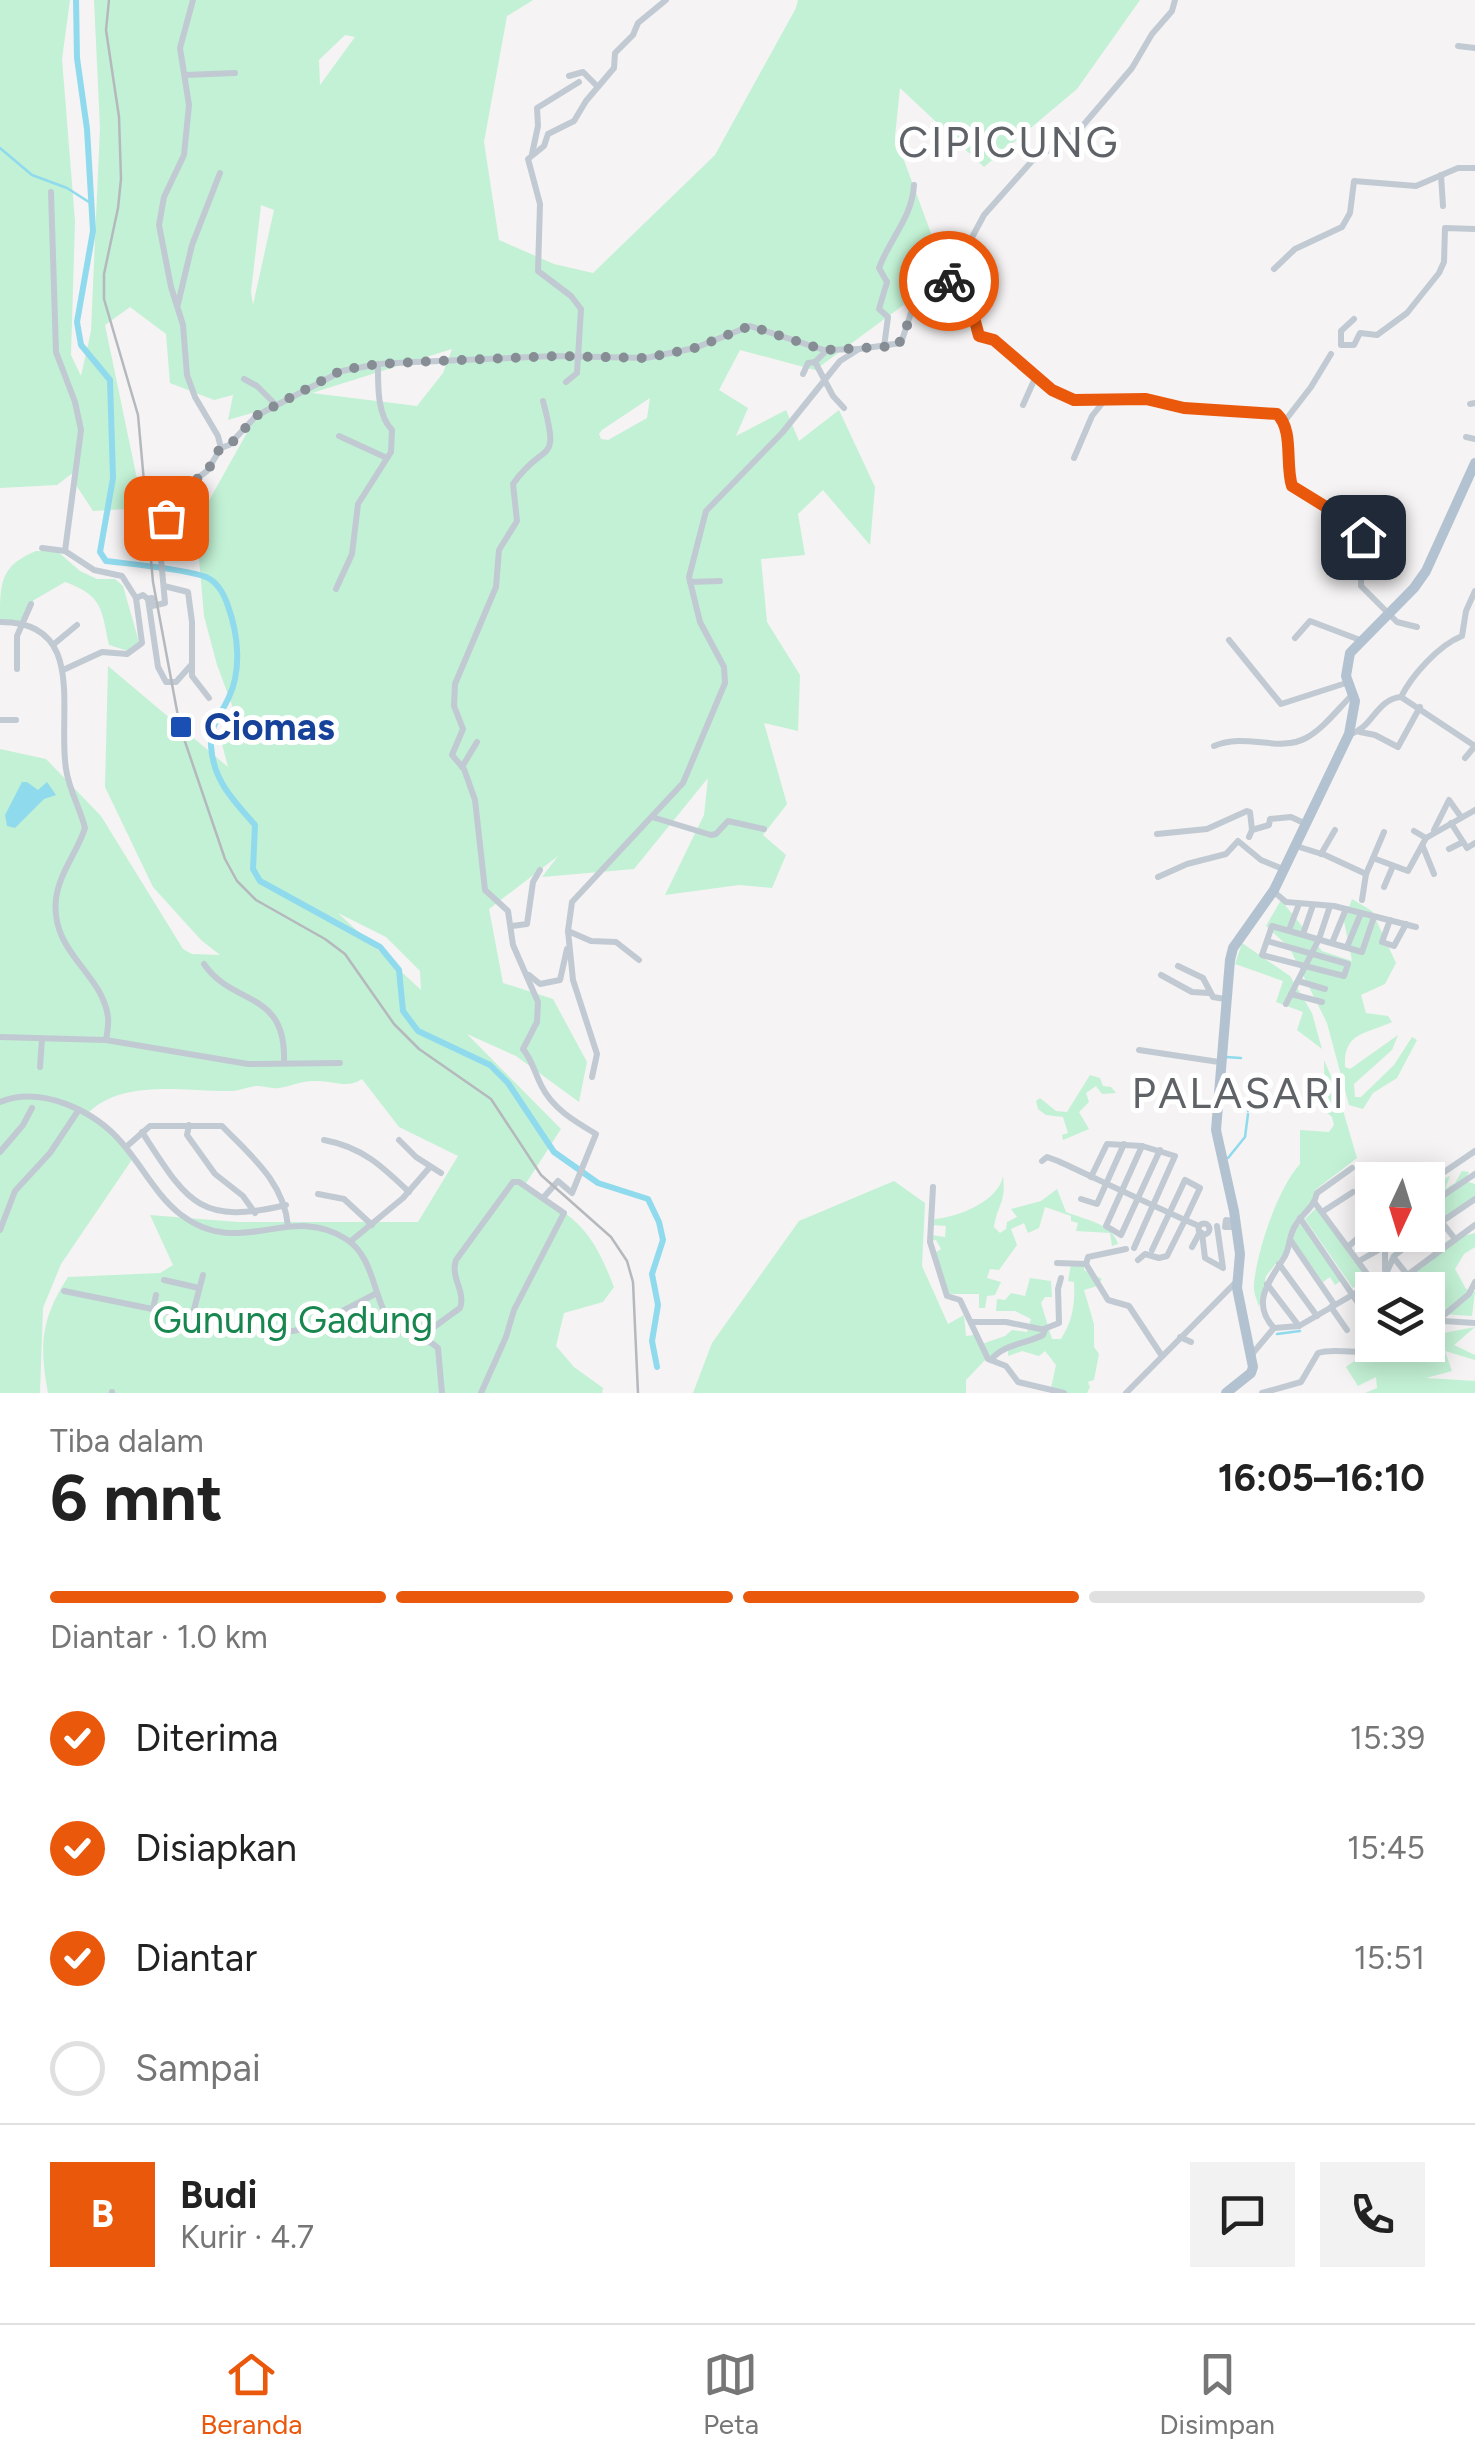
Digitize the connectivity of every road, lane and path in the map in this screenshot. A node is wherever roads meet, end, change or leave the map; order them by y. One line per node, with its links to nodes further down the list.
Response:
1 (193, 0): 7 (street)
2 (666, 0): 10 (street)
3 (1175, 0): 19 (street)
4 (1458, 46): 5 (street)
5 (1475, 48)
6 (235, 73): 7 (street)
7 (185, 75): 21 (street)
8 (569, 76): 10 (street)
9 (578, 82): 11 (street)
10 (598, 86): 11 (street)
11 (532, 154): 27 (street)
12 (1475, 168): 14 (street)
13 (220, 172): 21 (street)
14 (1441, 175): 17 (street); 20 (street)
15 (914, 185): 23 (street)
16 (51, 192): 47 (street)
17 (1444, 206)
18 (1475, 229): 22 (street)
19 (958, 266): 23 (street); 31 (street)
20 (1274, 268)
21 (178, 306): 42 (street)
22 (1354, 319)
23 (884, 347): 24 (street)
24 (860, 349): 25 (street); 32 (street)
25 (827, 350): 27 (street); 28 (street)
26 (1331, 354): 40 (street)
27 (580, 356): 29 (street); 34 (street)
28 (815, 362): 30 (street); 32 (street)
29 (378, 364): 37 (street); 43 (street)
30 (803, 374)
31 (1036, 376): 35 (street); 38 (street)
32 (824, 378): 39 (street); 49 (street)
33 (244, 379): 37 (street)
34 (566, 382)
35 (1105, 400): 40 (street); 44 (street)
36 (543, 401): 80 (street)
37 (276, 405): 42 (street)
38 (1023, 405)
39 (844, 408)
40 (1284, 422): 56 (street)
41 (339, 436): 43 (street)
42 (220, 448): 50 (street)
43 (387, 458): 51 (street)
44 (1074, 458)
45 (1475, 463): 56 (main road)
46 (42, 548): 47 (street)
47 (65, 552): 53 (street)
48 (720, 581): 49 (street)
49 (690, 582): 82 (street)
50 (164, 585): 54 (street); 65 (street)
51 (336, 589)
52 (1475, 592): 70 (street)
53 (136, 598): 54 (street); 67 (street)
54 (150, 602): 65 (street)
55 (31, 604): 58 (street)
56 (1386, 614): 60 (street); 63 (main road)
57 (0, 622): 58 (street)
58 (21, 623): 64 (street); 66 (street)
59 (77, 625): 64 (street)
60 (1417, 627)
61 (1295, 638): 63 (street)
62 (1230, 640): 68 (street)
63 (1360, 640): 68 (main road)
64 (54, 644): 67 (street)
65 (192, 663): 71 (street)
66 (17, 669)
67 (63, 670): 142 (street)
68 (1346, 683): 69 (main road)
69 (1353, 694): 75 (main road); 77 (street)
70 (1400, 697): 72 (street); 75 (street)
71 (209, 698)
72 (1420, 707): 75 (street); 78 (street)
73 (0, 720): 74 (street)
74 (16, 720)
75 (1354, 733): 84 (main road)
76 (477, 742): 80 (street)
77 (1214, 746)
78 (1475, 746): 79 (street)
79 (1465, 758)
80 (462, 767): 116 (street)
81 (1475, 810): 83 (street)
82 (652, 816): 86 (street); 119 (street)
83 (1461, 817): 85 (street); 91 (street)
84 (1304, 823): 90 (street); 94 (main road)
85 (1451, 823): 91 (street); 92 (street)
86 (764, 829)
87 (1335, 830): 96 (street)
88 (1414, 831): 91 (street)
89 (1384, 832): 99 (street)
90 (1156, 834)
91 (1427, 839): 97 (street); 102 (street)
92 (1463, 842): 93 (street); 95 (street)
93 (1475, 843)
94 (1295, 845): 96 (street); 100 (main road)
95 (1449, 850)
96 (1321, 854): 99 (street)
97 (1412, 865): 98 (street); 104 (street)
98 (1393, 866): 99 (street); 105 (street)
99 (1372, 867): 107 (street)
100 (1284, 869): 103 (street); 106 (main road)
101 (540, 870): 116 (street)
102 (1434, 874)
103 (1158, 877)
104 (1418, 878)
105 (1384, 887)
106 (1273, 892): 108 (street); 137 (main road)
107 (1362, 900)
108 (1299, 904): 109 (street); 118 (street)
109 (1313, 905): 110 (street); 120 (street)
110 (1330, 906): 111 (street); 121 (street)
111 (1346, 909): 112 (street); 124 (street)
112 (1361, 913): 113 (street); 125 (street)
113 (1374, 917): 114 (street); 125 (street)
114 (1390, 920): 115 (street); 115 (street)
115 (1406, 924): 117 (street)
116 (512, 926): 131 (street)
117 (1416, 926)
118 (1289, 930): 120 (street); 122 (street)
119 (568, 932): 123 (street); 127 (street)
120 (1303, 934): 121 (street)
121 (1318, 938): 124 (street); 126 (street)
122 (1267, 941): 126 (street); 130 (street)
123 (568, 942): 131 (street); 148 (street)
124 (1332, 942): 125 (street)
125 (1347, 947)
126 (1311, 954): 130 (street); 130 (street)
127 (639, 960)
128 (204, 964): 146 (street)
129 (1178, 966): 135 (street)
130 (1305, 968): 133 (street)
131 (525, 971): 176 (street)
132 (1161, 974): 135 (street)
133 (1298, 981): 134 (street); 136 (street)
134 (1326, 988)
135 (1209, 994): 137 (street)
136 (1291, 994): 138 (street); 139 (street)
137 (1225, 999): 144 (main road)
138 (1322, 1002)
139 (1286, 1004)
140 (0, 1037): 141 (street)
141 (42, 1039): 142 (street); 147 (street)
142 (106, 1040): 146 (street)
143 (1139, 1050): 144 (street)
144 (1219, 1062): 191 (main road)
145 (340, 1063): 146 (street)
146 (284, 1064)
147 (40, 1067)
148 (592, 1077)
149 (0, 1102): 151 (street)
150 (32, 1108): 161 (street)
151 (78, 1112): 158 (street); 194 (street)
152 (190, 1124): 153 (street); 181 (street); 184 (street)
153 (142, 1132): 158 (street); 184 (street)
154 (324, 1140): 172 (street)
155 (399, 1140): 163 (street)
156 (1124, 1144): 157 (street); 168 (street); 169 (street)
157 (1142, 1146): 159 (street); 171 (street)
158 (126, 1148): 193 (street)
159 (1160, 1150): 177 (street); 182 (street)
160 (1475, 1150): 166 (street)
161 (0, 1152)
162 (1042, 1161): 168 (street)
163 (430, 1167): 165 (street); 172 (street)
164 (1352, 1168): 180 (street)
165 (441, 1173)
166 (1445, 1173)
167 (1475, 1174): 175 (street)
168 (1091, 1177): 169 (street)
169 (1106, 1184): 171 (street); 178 (street)
170 (933, 1187): 233 (street)
171 (1122, 1191): 177 (street); 177 (street)
172 (410, 1192): 190 (street)
173 (1353, 1192): 183 (street)
174 (318, 1194): 190 (street)
175 (1445, 1194)
176 (543, 1198): 239 (street); 246 (street)
177 (1138, 1198): 182 (street)
178 (1081, 1199)
179 (1475, 1199): 187 (street)
180 (1315, 1203): 183 (street); 186 (street)
181 (286, 1206): 184 (street); 193 (street)
182 (1154, 1206): 185 (street); 209 (street)
183 (1322, 1212): 200 (street)
184 (255, 1213)
185 (1170, 1213): 188 (street); 188 (street); 202 (street)
186 (1300, 1218): 198 (street); 224 (street)
187 (1445, 1219)
188 (1186, 1220): 195 (street); 206 (street)
189 (1445, 1223): 196 (street)
190 (372, 1225): 199 (street)
191 (1224, 1225): 195 (street); 195 (street); 218 (main road)
192 (1475, 1225): 196 (street)
193 (288, 1226): 199 (street)
194 (0, 1230)
195 (1200, 1230): 201 (street)
196 (1456, 1239): 214 (street)
197 (1355, 1240): 200 (street)
198 (1291, 1241): 210 (street); 226 (street)
199 (352, 1242): 223 (street)
200 (1348, 1246): 207 (street)
201 (1192, 1247)
202 (1152, 1250)
203 (1374, 1252): 207 (street)
204 (1399, 1252): 205 (street)
205 (1393, 1257): 212 (street); 213 (street)
206 (1138, 1260)
207 (1359, 1260): 211 (street)
208 (1057, 1263): 209 (street)
209 (1086, 1264): 243 (street)
210 (1279, 1264): 220 (street); 229 (street)
211 (1367, 1272)
212 (1387, 1272)
213 (1403, 1272)
214 (1411, 1272)
215 (203, 1275): 221 (street)
216 (1061, 1278): 235 (street)
217 (164, 1280): 221 (street)
218 (1237, 1281): 238 (street); 242 (main road)
219 (1475, 1282): 228 (street)
220 (1267, 1284): 234 (street); 236 (street)
221 (200, 1288): 230 (street)
222 (64, 1291): 227 (street)
223 (377, 1293): 230 (street); 239 (street)
224 (1354, 1293): 226 (street)
225 (156, 1294): 227 (street)
226 (1333, 1306): 229 (street); 237 (street)
227 (153, 1309): 230 (street)
228 (1445, 1314)
229 (1316, 1316): 234 (street)
230 (192, 1317)
231 (1445, 1321): 232 (street)
232 (1473, 1321)
233 (971, 1322): 235 (street); 244 (street)
234 (1299, 1326): 236 (street)
235 (1044, 1328): 244 (street)
236 (1274, 1328): 242 (street)
237 (1347, 1330)
238 (1180, 1337): 240 (street); 243 (street)
239 (420, 1338): 245 (street)
240 (1191, 1342)
241 (1355, 1351): 250 (street)
242 (1253, 1353): 249 (main road)
243 (1162, 1356): 248 (street)
244 (991, 1360): 247 (street)
245 (442, 1393)
246 (481, 1393)
247 (1064, 1393)
248 (1126, 1393)
249 (1226, 1393)
250 (1262, 1393)

